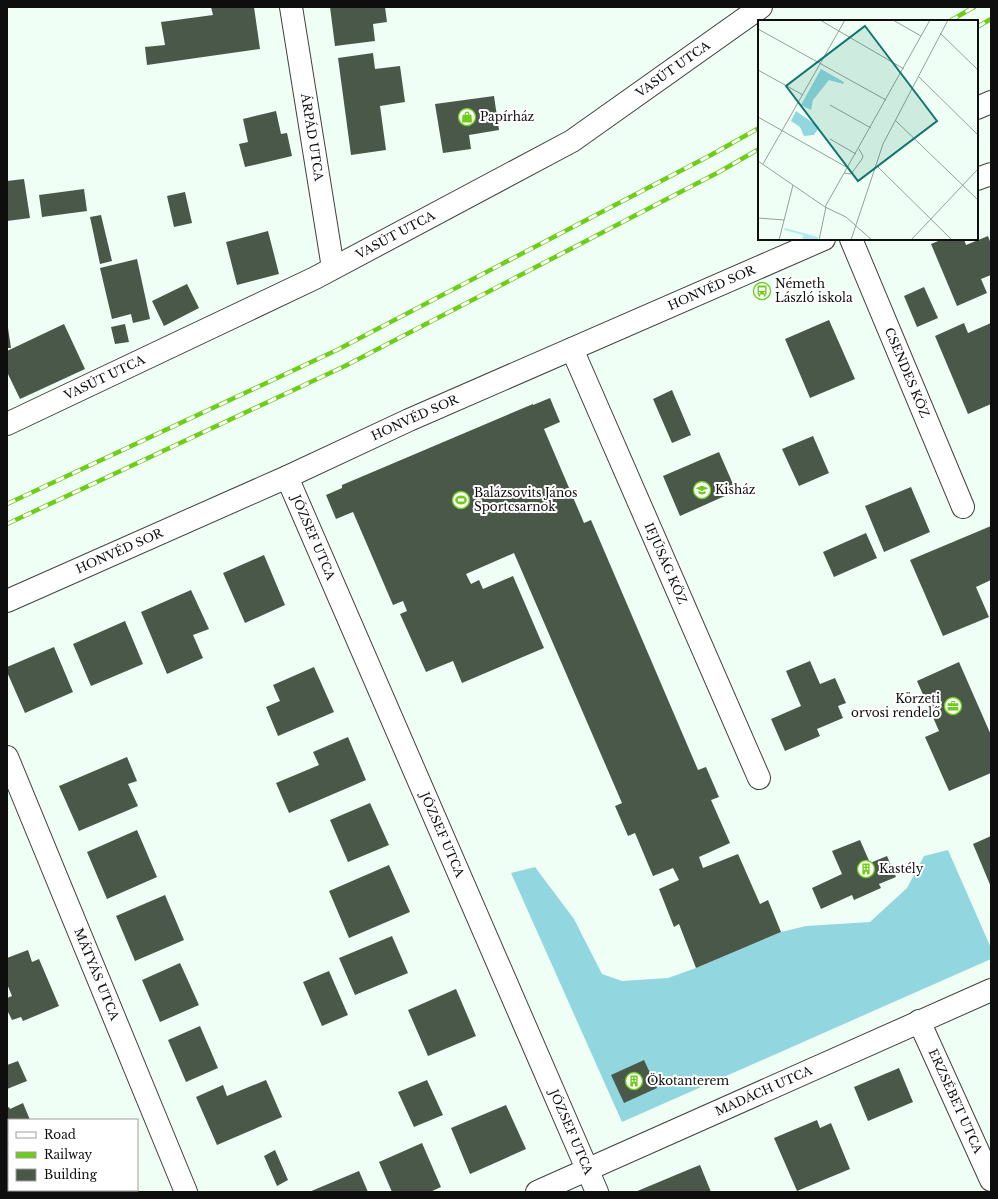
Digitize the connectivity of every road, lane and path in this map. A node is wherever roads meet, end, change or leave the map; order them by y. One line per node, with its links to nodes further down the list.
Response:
1 (291, 7): 10 (street, ÁRPÁD UTCA)
2 (757, 8): 10 (street, VASÚT UTCA)
3 (991, 102): 4 (street)
4 (978, 108)
5 (991, 174): 6 (street)
6 (978, 179)
7 (819, 240): 9 (street, HONVÉD SOR)
8 (851, 240): 14 (street, CSENDES KÖZ)
9 (792, 246): 11 (street, HONVÉD SOR)
10 (333, 268): 12 (street, VASÚT UTCA)
11 (572, 349): 13 (street, HONVÉD SOR); 17 (street, IFJÚSÁG KÖZ)
12 (7, 424)
13 (287, 477): 15 (street, HONVÉD SOR); 20 (street, JÓZSEF UTCA)
14 (963, 507)
15 (7, 601)
16 (7, 756): 22 (street, MÁTYÁS UTCA)
17 (759, 778)
18 (991, 990): 19 (street, MADÁCH UTCA)
19 (920, 1021): 20 (street, MADÁCH UTCA); 21 (street, ERZSÉBET UTCA)
20 (587, 1170): 23 (street, MADÁCH UTCA); 24 (street, JÓZSEF UTCA)
21 (991, 1180)
22 (186, 1192)
23 (537, 1192)
24 (597, 1192)

